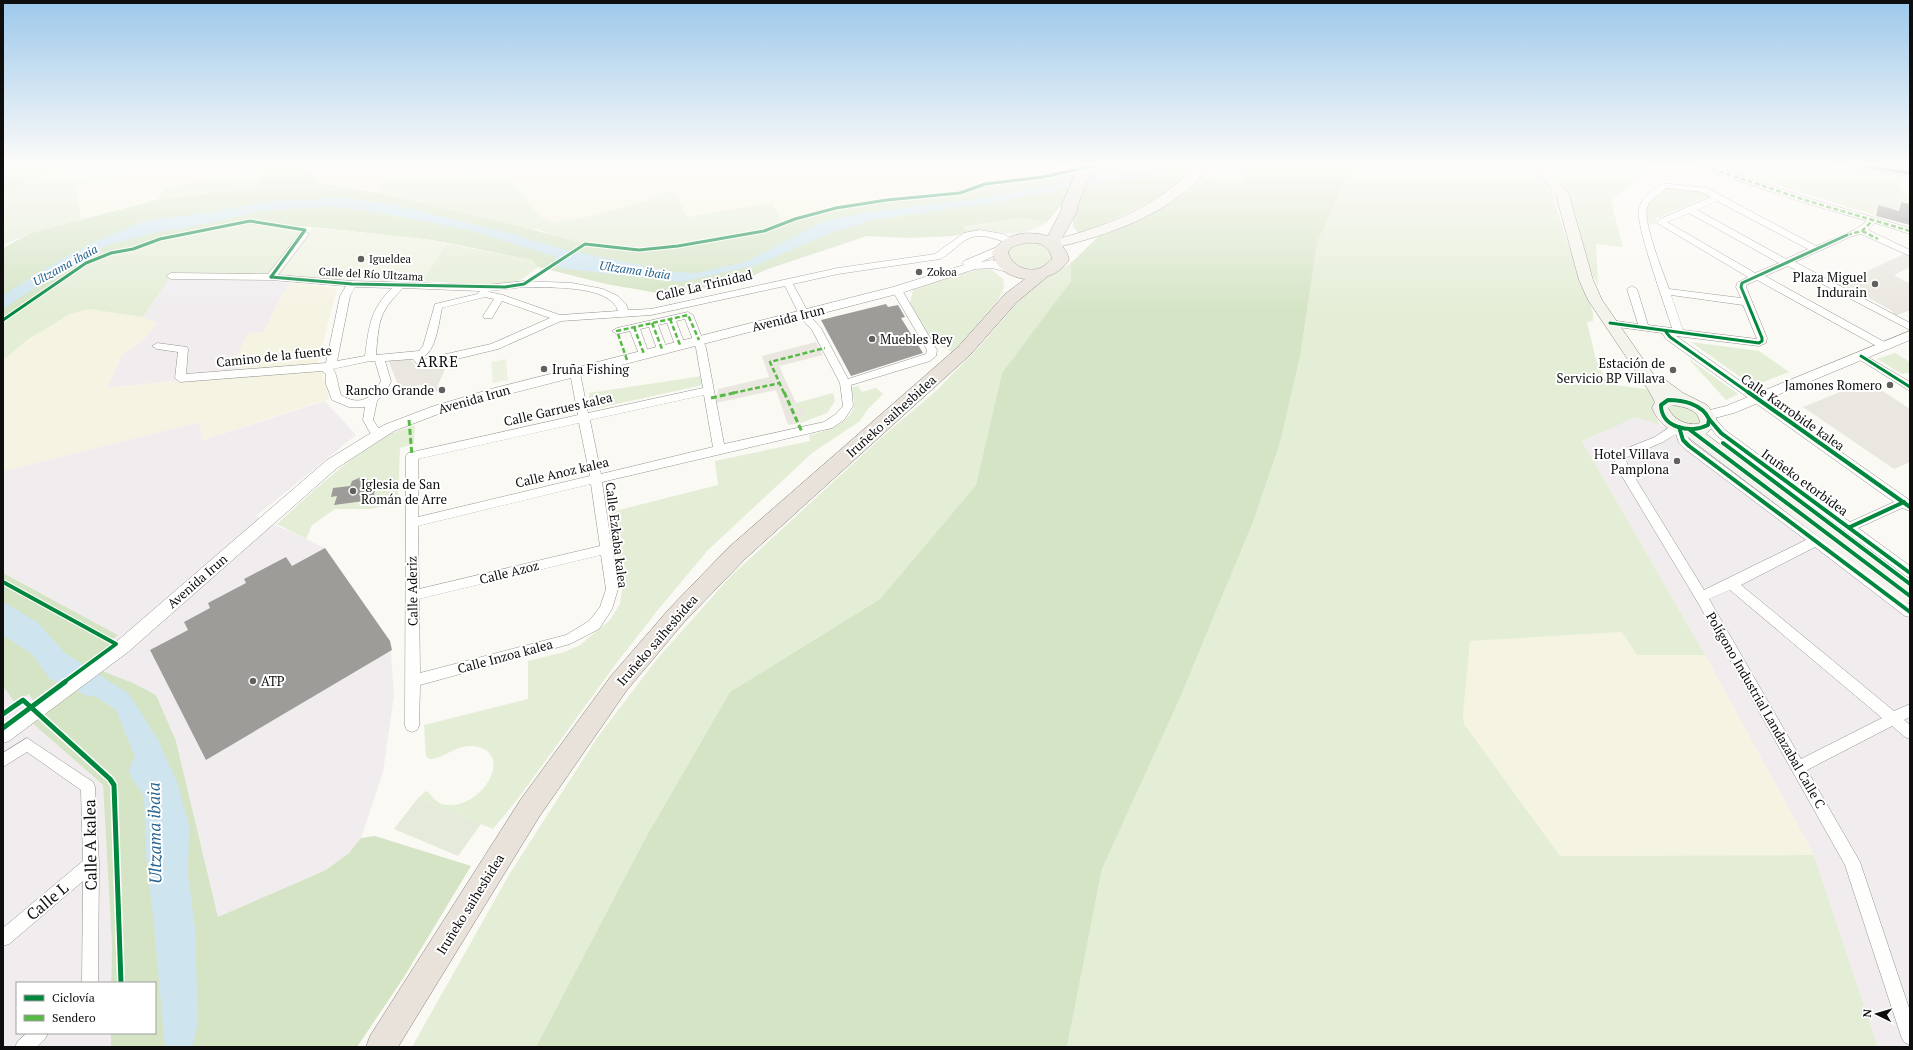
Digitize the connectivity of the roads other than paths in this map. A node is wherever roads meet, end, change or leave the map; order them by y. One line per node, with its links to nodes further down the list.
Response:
1 (1060, 213): 17 (highway)
2 (1068, 213): 11 (highway)
3 (1136, 213): 12 (main road)
4 (1567, 213): 45 (main road)
5 (1644, 213): 35 (street)
6 (1680, 213): 28 (street)
7 (1696, 213): 22 (street)
8 (1748, 213): 19 (street)
9 (1851, 213): 10 (street)
10 (1873, 220): 13 (street); 14 (street)
11 (1064, 221): 16 (main road); 18 (highway)
12 (1097, 231): 16 (main road); 21 (main road)
13 (1910, 231)
14 (1862, 232): 19 (street); 20 (street)
15 (304, 234): 27 (street)
16 (1084, 236): 18 (main road)
17 (1012, 242): 18 (highway); 23 (highway); 24 (street); 29 (street, Calle La Trinidad)
18 (1053, 244): 21 (highway)
19 (1815, 249): 22 (street)
20 (1910, 253)
21 (1061, 260): 25 (highway)
22 (1787, 262): 28 (street); 47 (street)
23 (1011, 269): 24 (street); 25 (highway); 37 (highway)
24 (957, 270): 33 (street, Avenida Irun)
25 (1041, 274): 37 (highway, Iruñeko saihesbidea)
26 (171, 276): 27 (street, Calle del Río Ultzama)
27 (271, 277): 30 (street, Calle del Río Ultzama)
28 (1756, 277): 38 (street); 56 (street)
29 (787, 281): 39 (street, Calle La Trinidad); 40 (street)
30 (352, 284): 31 (street, Calle del Río Ultzama); 62 (street)
31 (401, 285): 34 (street, Calle del Río Ultzama); 61 (street)
32 (1632, 289): 48 (street)
33 (897, 290): 40 (street, Avenida Irun); 65 (street)
34 (485, 291): 36 (street); 39 (street, Calle del Río Ultzama); 59 (street)
35 (1665, 291): 38 (street); 51 (street)
36 (500, 297): 41 (street); 42 (street)
37 (1011, 298): 107 (highway, Iruñeko saihesbidea)
38 (1747, 302): 51 (street)
39 (624, 313): 42 (street, Calle La Trinidad)
40 (804, 313): 53 (street, Avenida Irun); 65 (street)
41 (488, 316)
42 (559, 318): 59 (street, Calle La Trinidad)
43 (670, 319): 44 (street); 53 (street); 54 (street)
44 (652, 323): 46 (street); 57 (street)
45 (1610, 323): 48 (street); 64 (main road)
46 (634, 327): 49 (street); 58 (street)
47 (1910, 327)
48 (1644, 328): 50 (street)
49 (617, 331)
50 (1666, 332): 51 (street); 68 (street, Calle Karrobide kalea)
51 (1679, 334)
52 (1910, 335): 56 (street)
53 (699, 340): 54 (street, Avenida Irun); 67 (street)
54 (680, 345): 57 (street, Avenida Irun)
55 (157, 346): 62 (street, Camino de la fuente)
56 (1884, 346): 60 (street)
57 (662, 350): 58 (street, Avenida Irun)
58 (644, 354): 63 (street, Avenida Irun)
59 (416, 355): 61 (street, Calle La Trinidad)
60 (1861, 356): 66 (street); 68 (street)
61 (375, 358): 62 (street, Camino de la fuente); 69 (street)
62 (328, 366): 69 (street)
63 (575, 373): 73 (street, Calle Ezkaba kalea); 76 (street, Avenida Irun)
64 (1647, 375): 70 (main road); 71 (main road)
65 (845, 383): 77 (street, Calle Anoz kalea)
66 (1910, 387)
67 (709, 390): 73 (street, Calle Garrues kalea); 77 (street)
68 (1757, 398): 72 (street); 80 (street, Calle Karrobide kalea)
69 (372, 400): 76 (street)
70 (1663, 402): 71 (main road); 75 (main road, Iruñeko etorbidea)
71 (1689, 402): 72 (street); 74 (main road)
72 (1729, 410): 74 (street)
73 (584, 418): 78 (street, Calle Garrues kalea); 79 (street, Calle Ezkaba kalea)
74 (1708, 420): 75 (main road); 82 (street, Iruñeko etorbidea); 87 (main road, Iruñeko etorbidea)
75 (1682, 428): 83 (street); 89 (main road, Iruñeko etorbidea); 90 (street, Polígono Industrial Landazabal Calle C)
76 (377, 434): 98 (street, Avenida Irun)
77 (719, 449): 79 (street, Calle Anoz kalea)
78 (412, 456): 81 (street, Calle Aderiz)
79 (596, 478): 81 (street, Calle Anoz kalea); 84 (street, Calle Ezkaba kalea)
80 (1907, 505): 82 (street)
81 (412, 522): 88 (street, Calle Aderiz)
82 (1850, 527): 85 (street, Iruñeko etorbidea)
83 (1816, 541): 86 (street); 91 (street)
84 (606, 549): 88 (street, Calle Azoz); 92 (street, Calle Ezkaba kalea)
85 (1910, 573)
86 (1731, 584): 90 (street); 95 (street)
87 (1910, 584)
88 (412, 596): 93 (street, Calle Aderiz)
89 (1910, 596)
90 (1701, 597): 100 (street, Polígono Industrial Landazabal Calle C)
91 (1910, 612)
92 (594, 625): 93 (street, Calle Inzoa kalea)
93 (413, 681): 96 (street, Calle Aderiz)
94 (1910, 710): 95 (street)
95 (1893, 719): 97 (street); 100 (street)
96 (412, 726)
97 (1910, 733)
98 (4, 734)
99 (3, 761): 101 (street, Calle A kalea)
100 (1799, 767): 105 (street, Polígono Industrial Landazabal Calle C)
101 (91, 864): 102 (street, Calle L); 103 (street, Calle A kalea)
102 (3, 938)
103 (90, 982)
104 (38, 1034): 106 (street)
105 (1910, 1036)
106 (24, 1047)
107 (381, 1047)

